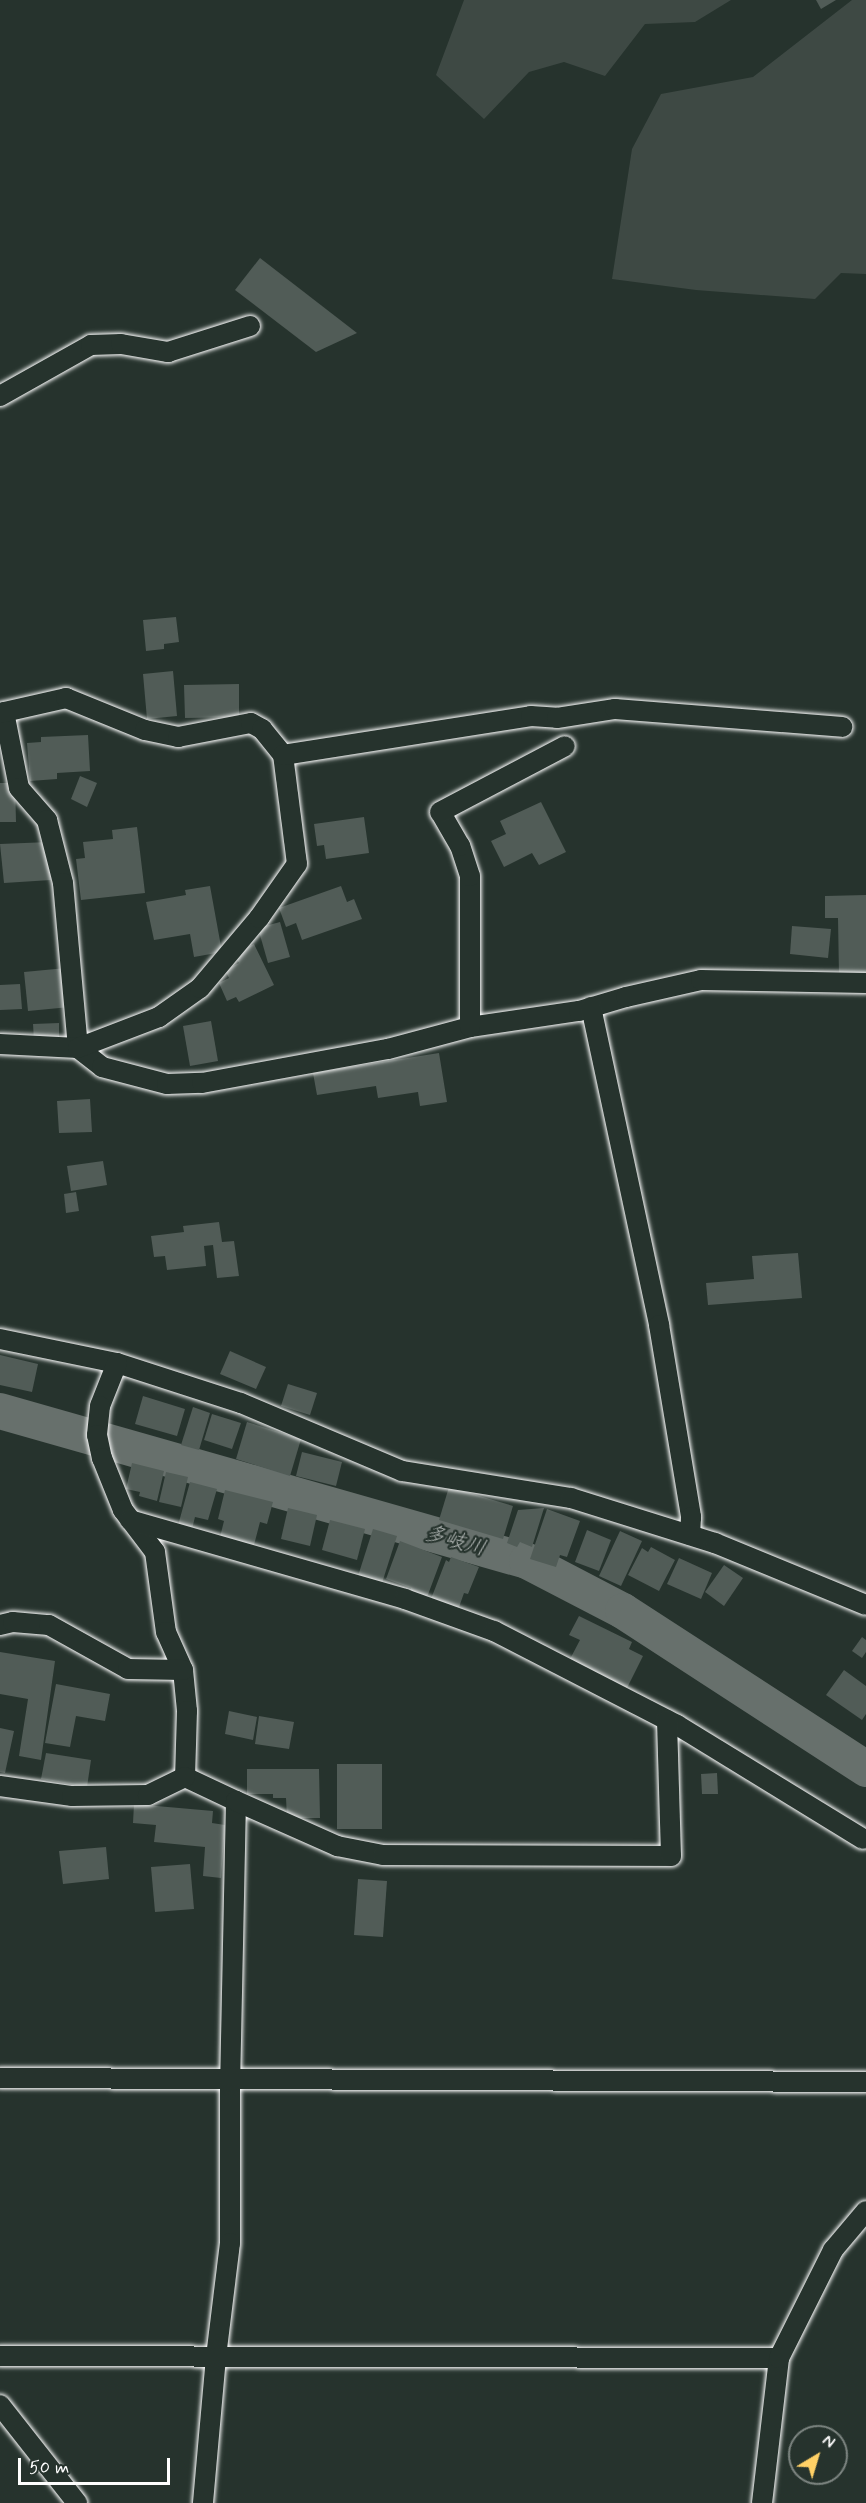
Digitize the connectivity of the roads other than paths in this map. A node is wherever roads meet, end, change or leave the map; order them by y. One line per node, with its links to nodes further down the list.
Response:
1 (250, 326): 2 (street)
2 (0, 396)
3 (2, 712): 6 (street); 11 (street)
4 (842, 727): 6 (street)
5 (565, 746): 9 (street)
6 (283, 755): 11 (street)
7 (866, 983): 8 (street)
8 (591, 1007): 9 (street); 15 (street)
9 (470, 1027): 11 (street)
10 (0, 1044): 11 (street)
11 (78, 1048)
12 (0, 1340): 13 (street)
13 (117, 1363): 14 (street); 15 (street)
14 (130, 1520): 18 (street); 19 (street)
15 (690, 1535): 16 (street)
16 (866, 1605)
17 (0, 1625): 18 (street)
18 (183, 1670): 20 (street)
19 (667, 1720): 22 (street); 23 (street)
20 (185, 1777): 21 (street); 22 (street)
21 (0, 1786)
22 (236, 1801): 25 (street)
23 (863, 1839)
24 (0, 2078): 25 (street)
25 (230, 2080): 26 (street); 29 (street)
26 (866, 2082)
27 (866, 2211): 30 (street)
28 (0, 2356): 29 (street)
29 (216, 2357): 30 (street); 33 (street)
30 (779, 2358): 34 (street)
31 (0, 2405): 32 (street)
32 (77, 2503)
33 (203, 2503)
34 (762, 2503)

